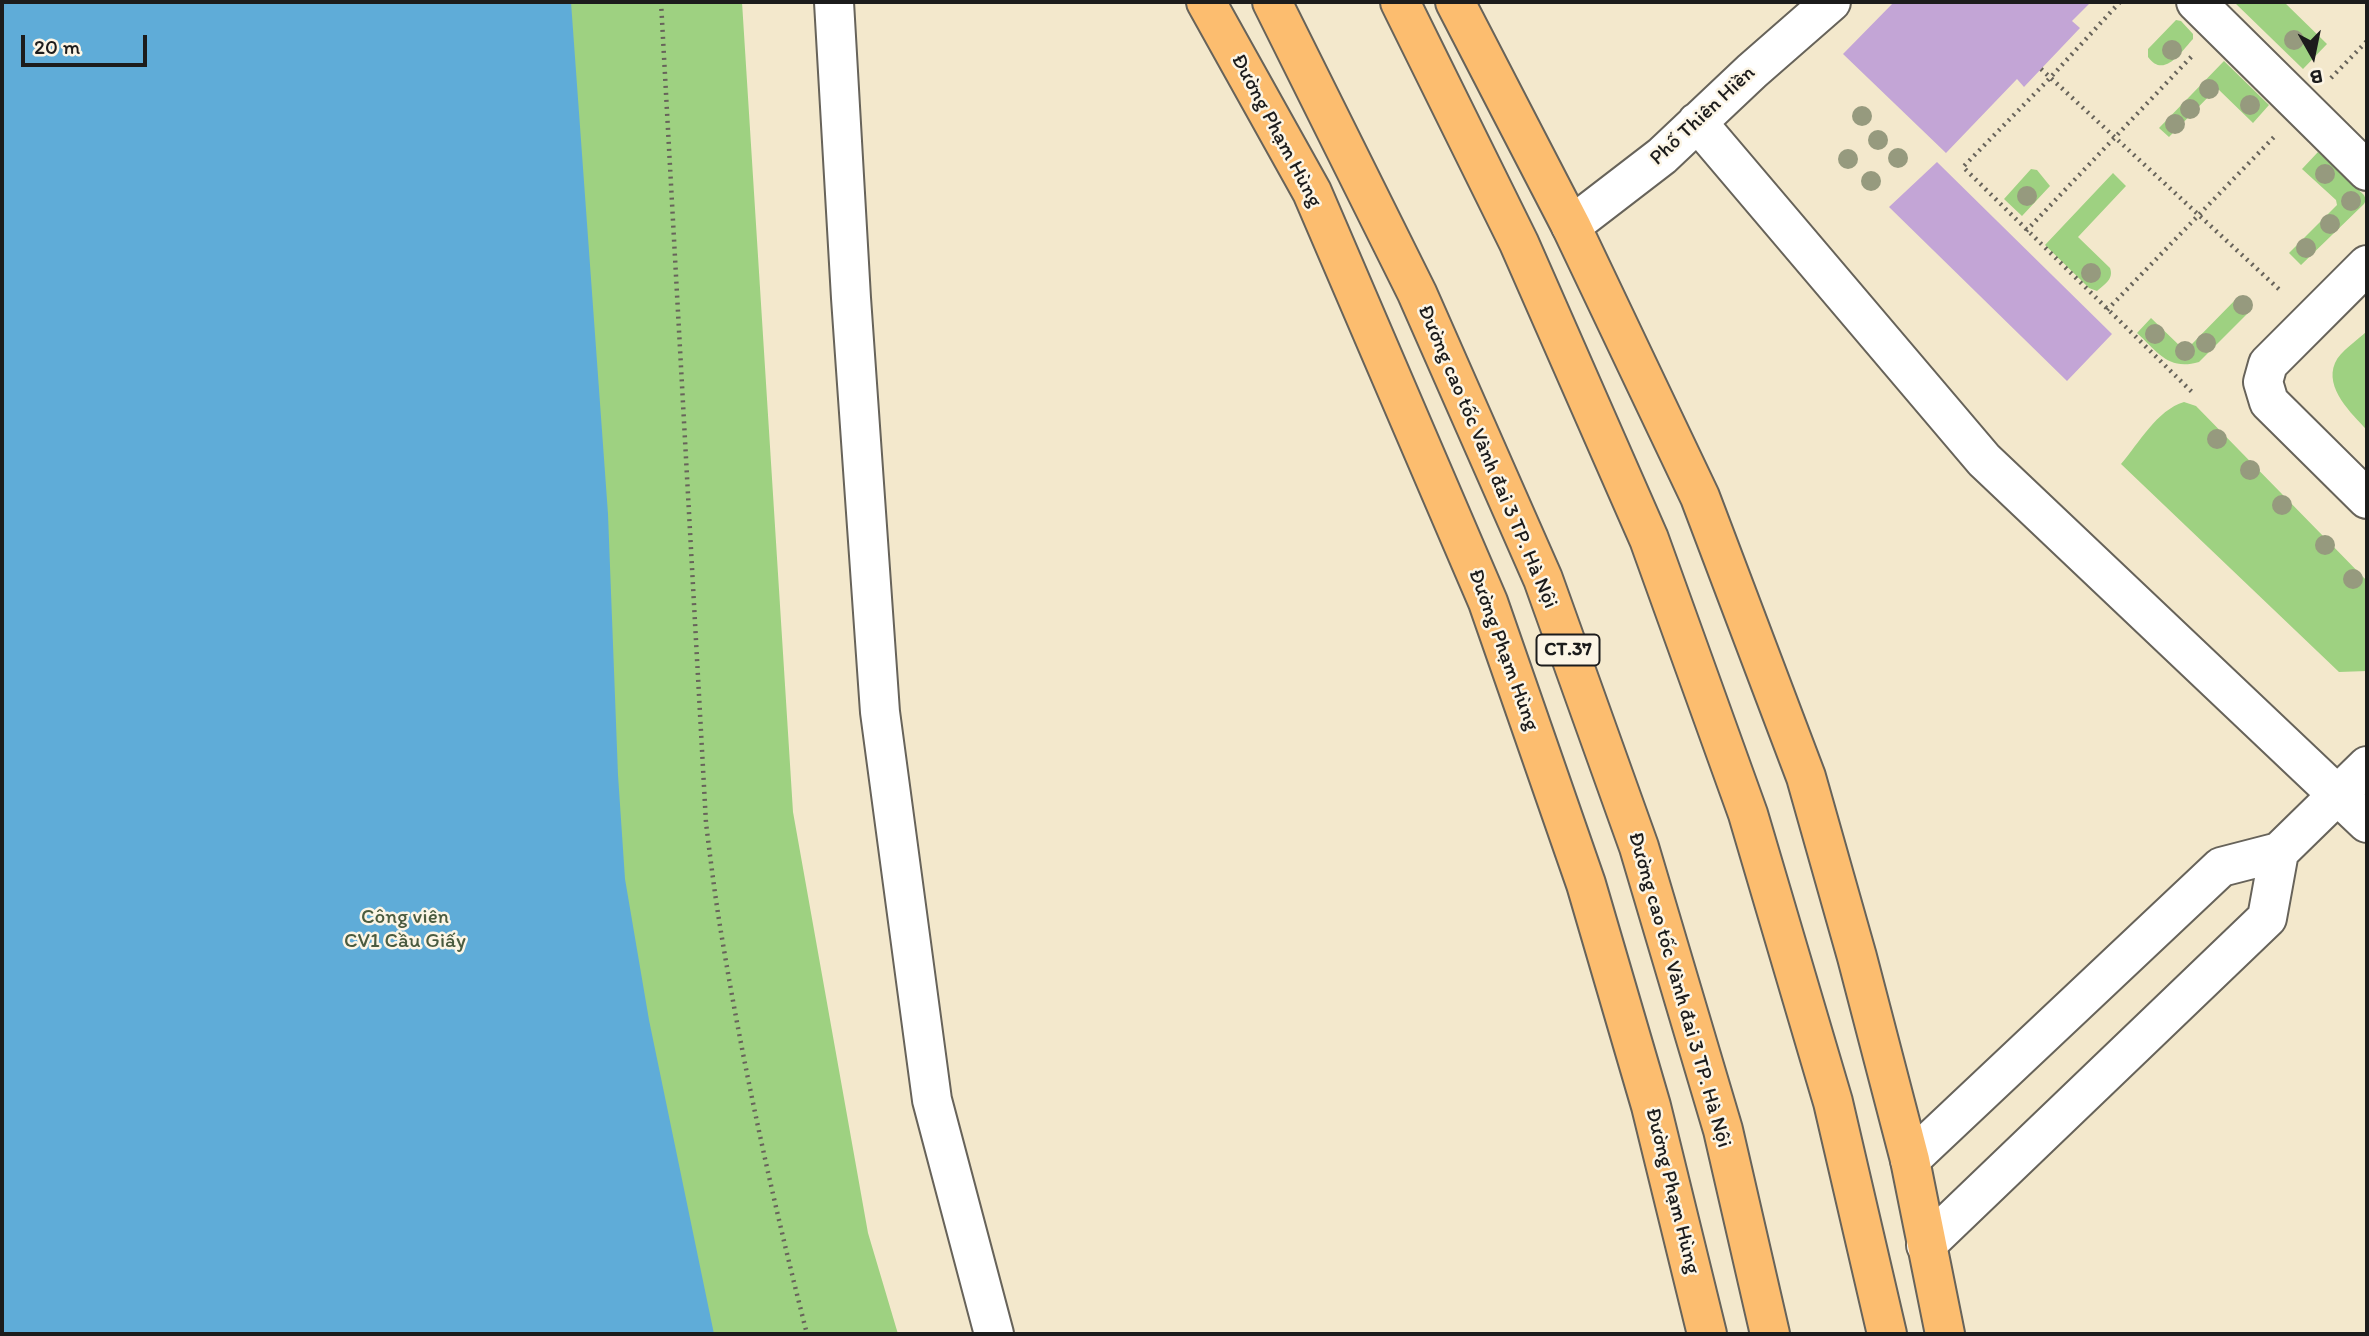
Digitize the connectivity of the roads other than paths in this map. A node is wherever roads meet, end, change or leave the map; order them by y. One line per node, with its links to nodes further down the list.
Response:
1 (834, 2): 19 (street)
2 (1206, 2): 20 (main road, Đường Phạm Hùng)
3 (1272, 2): 21 (main road, Đường cao tốc Vành đai 3 TP. Hà Nội / CT.37)
4 (1400, 2): 22 (main road)
5 (1455, 2): 10 (main road)
6 (1831, 2): 8 (street, Phố Thiên Hiền)
7 (2196, 2): 9 (street)
8 (1698, 122): 10 (street, Phố Thiên Hiền); 14 (street)
9 (2367, 171)
10 (1571, 226): 17 (main road)
11 (2367, 265): 12 (street)
12 (2367, 499)
13 (2367, 765): 14 (street)
14 (2338, 795): 15 (street); 16 (street)
15 (2367, 823)
16 (2279, 852): 17 (street); 18 (street)
17 (1910, 1160): 18 (main road)
18 (1926, 1244): 23 (main road)
19 (994, 1334)
20 (1707, 1334)
21 (1770, 1334)
22 (1886, 1334)
23 (1945, 1334)

